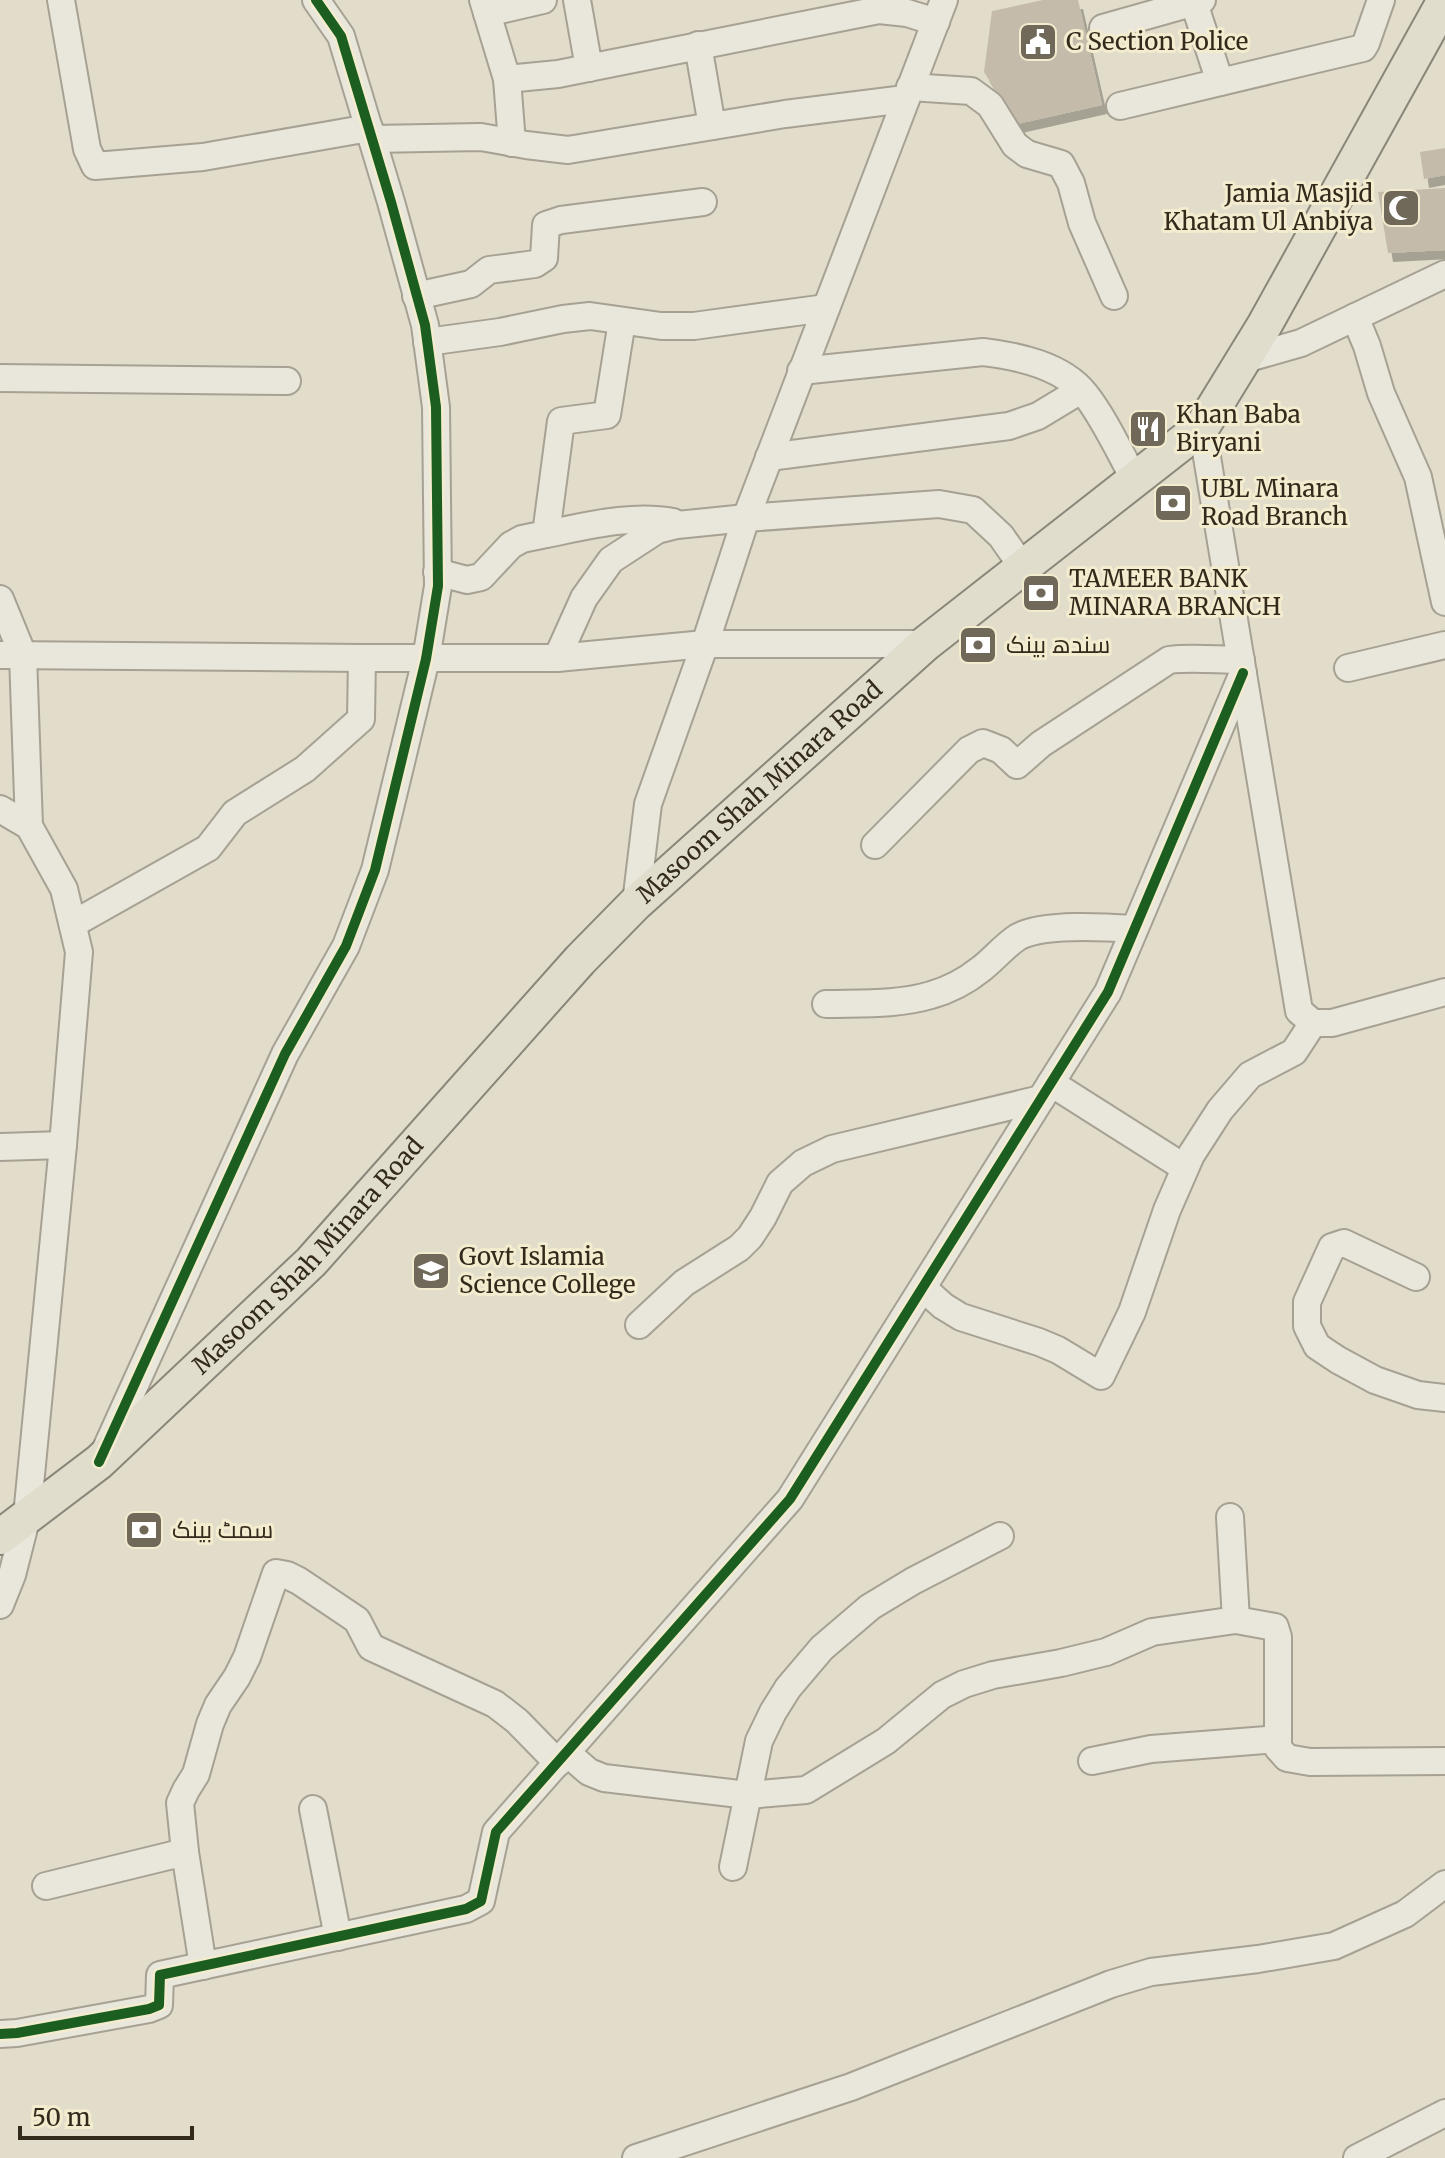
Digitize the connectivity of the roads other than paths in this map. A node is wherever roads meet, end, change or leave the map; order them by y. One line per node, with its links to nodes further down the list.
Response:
1 (61, 0): 18 (street)
2 (316, 0): 18 (street)
3 (543, 0): 8 (street)
4 (577, 0): 12 (street)
5 (1381, 0): 14 (street)
6 (1196, 1): 10 (street); 14 (street)
7 (1436, 3): 28 (main road, Masoom Shah Minara Road)
8 (485, 7): 13 (street)
9 (940, 11): 11 (street); 15 (street)
10 (1103, 28)
11 (698, 45): 12 (street); 17 (street)
12 (589, 68): 13 (street)
13 (507, 79): 19 (street)
14 (1220, 82): 16 (street)
15 (907, 93): 17 (street); 23 (street); 24 (street)
16 (1120, 106)
17 (712, 126): 19 (street)
18 (370, 133): 19 (street); 22 (street)
19 (512, 143)
20 (703, 202): 22 (street)
21 (1445, 274): 25 (street)
22 (416, 296): 27 (street)
23 (1114, 296)
24 (826, 308): 26 (street); 29 (street)
25 (1355, 317): 28 (street); 42 (street)
26 (622, 321): 27 (street); 38 (street)
27 (427, 342): 40 (street)
28 (1245, 359): 33 (main road, Masoom Shah Minara Road)
29 (801, 371): 32 (street); 34 (street)
30 (0, 378): 31 (street)
31 (287, 381)
32 (1081, 390): 34 (street); 35 (street)
33 (1202, 427): 35 (main road, Masoom Shah Minara Road); 50 (street)
34 (769, 457): 36 (street)
35 (1135, 480): 39 (main road, Masoom Shah Minara Road)
36 (746, 518): 37 (street); 39 (street); 43 (street)
37 (677, 525): 38 (street); 48 (street)
38 (546, 534): 40 (street)
39 (1024, 569): 44 (main road, Masoom Shah Minara Road)
40 (437, 572): 49 (street)
41 (0, 599): 46 (street)
42 (1445, 602)
43 (705, 644): 44 (street); 48 (street); 55 (street)
44 (925, 644): 55 (main road, Masoom Shah Minara Road)
45 (1445, 645): 51 (street)
46 (12, 655): 47 (street); 53 (street)
47 (362, 658): 49 (street); 56 (street)
48 (557, 658): 49 (street)
49 (426, 659): 69 (street)
50 (1242, 666): 54 (street); 57 (street); 60 (street)
51 (1348, 668)
52 (0, 809): 53 (street)
53 (29, 826): 56 (street)
54 (875, 845)
55 (636, 903): 69 (main road, Masoom Shah Minara Road)
56 (73, 924): 62 (street)
57 (1134, 929): 59 (street); 61 (street)
58 (1445, 992): 60 (street)
59 (826, 1004)
60 (1313, 1023): 64 (street)
61 (1046, 1091): 64 (street); 66 (street); 67 (street)
62 (63, 1145): 63 (street); 70 (street)
63 (0, 1147)
64 (1185, 1168): 66 (street)
65 (1416, 1277): 68 (street)
66 (923, 1288): 77 (street)
67 (639, 1325)
68 (1445, 1398)
69 (99, 1462): 70 (main road, Masoom Shah Minara Road)
70 (27, 1516): 73 (main road, Masoom Shah Minara Road); 74 (street)
71 (1230, 1517): 75 (street)
72 (1000, 1536): 80 (street)
73 (0, 1537)
74 (0, 1605)
75 (1236, 1620): 76 (street); 80 (street)
76 (1278, 1739): 78 (street); 79 (street)
77 (562, 1758): 80 (street); 82 (street); 86 (street)
78 (1092, 1761)
79 (1445, 1761)
80 (748, 1795): 83 (street)
81 (313, 1809): 86 (street)
82 (185, 1852): 85 (street); 87 (street)
83 (733, 1867)
84 (1445, 1884): 90 (street)
85 (46, 1886)
86 (338, 1937): 87 (street)
87 (203, 1966): 88 (street)
88 (0, 2034)
89 (1445, 2113): 91 (street)
90 (636, 2158)
91 (1357, 2158)

